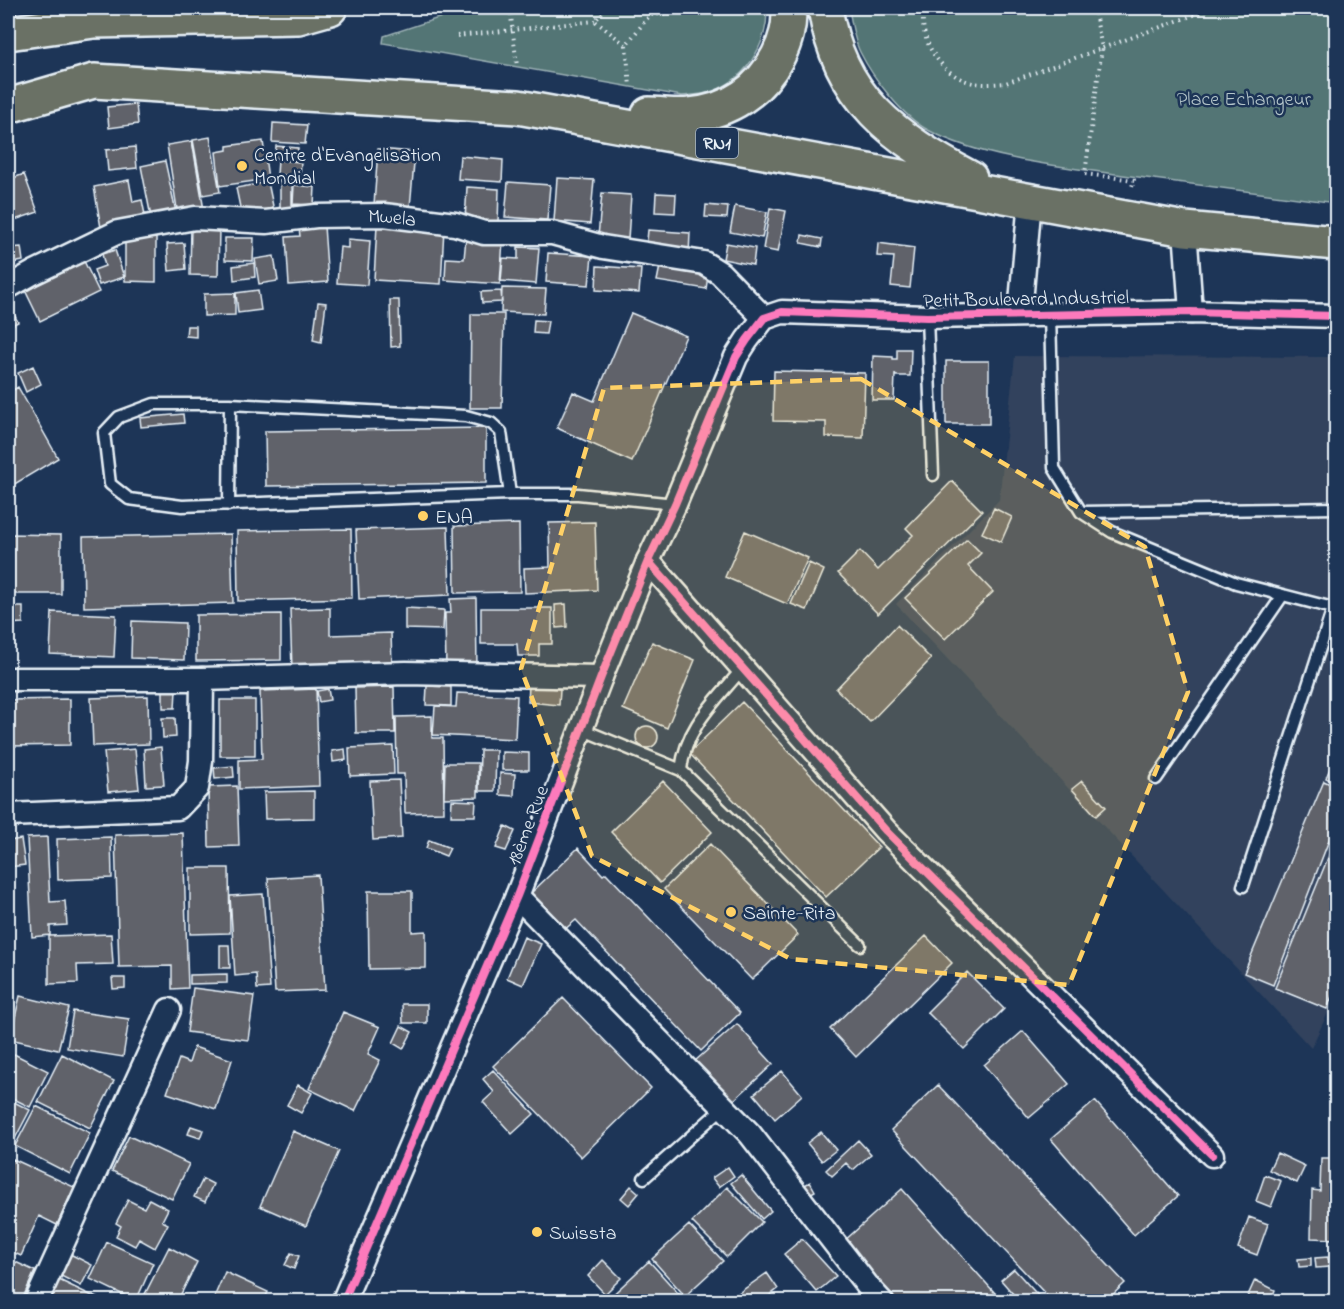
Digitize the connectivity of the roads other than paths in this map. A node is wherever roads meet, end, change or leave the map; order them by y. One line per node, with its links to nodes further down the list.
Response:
1 (330, 8): 4 (highway)
2 (789, 8): 8 (highway)
3 (825, 8): 9 (highway)
4 (8, 33)
5 (94, 81): 6 (highway, RN1); 7 (highway); 8 (highway, RN1)
6 (8, 87)
7 (8, 106)
8 (518, 107): 9 (highway, RN1)
9 (1015, 197): 10 (highway, RN1); 14 (street)
10 (1185, 229): 11 (highway, RN1); 13 (street)
11 (1336, 243)
12 (8, 287): 18 (street, Mwela)
13 (1191, 312): 15 (street, Petit Boulevard Industriel); 16 (street, Petit Boulevard Industriel)
14 (1020, 314): 15 (street, Petit Boulevard Industriel); 17 (street, Petit Boulevard Industriel)
15 (1050, 314): 25 (lane)
16 (1336, 316)
17 (927, 317): 18 (street, Petit Boulevard Industriel); 20 (lane)
18 (764, 318): 22 (street, 18ème Rue)
19 (230, 404): 21 (lane); 23 (lane); 23 (lane)
20 (933, 475)
21 (510, 494): 22 (lane); 23 (lane)
22 (675, 504): 26 (street, 18ème Rue)
23 (229, 506)
24 (1336, 508): 25 (lane)
25 (1081, 512): 27 (lane)
26 (648, 561): 29 (street); 30 (street, 18ème Rue)
27 (1283, 595): 28 (lane); 35 (lane)
28 (1335, 608): 37 (lane)
29 (742, 669): 34 (lane); 42 (street)
30 (601, 677): 32 (street); 33 (street, 18ème Rue)
31 (8, 679): 32 (street)
32 (202, 679): 36 (street)
33 (580, 729): 34 (lane); 38 (street, 18ème Rue)
34 (681, 770): 39 (lane)
35 (1156, 780)
36 (8, 815)
37 (1243, 886)
38 (517, 896): 41 (street); 45 (street, 18ème Rue)
39 (860, 945)
40 (169, 1010): 44 (street)
41 (724, 1107): 43 (lane); 46 (street)
42 (1212, 1155)
43 (644, 1178)
44 (36, 1302)
45 (343, 1302)
46 (882, 1302)

